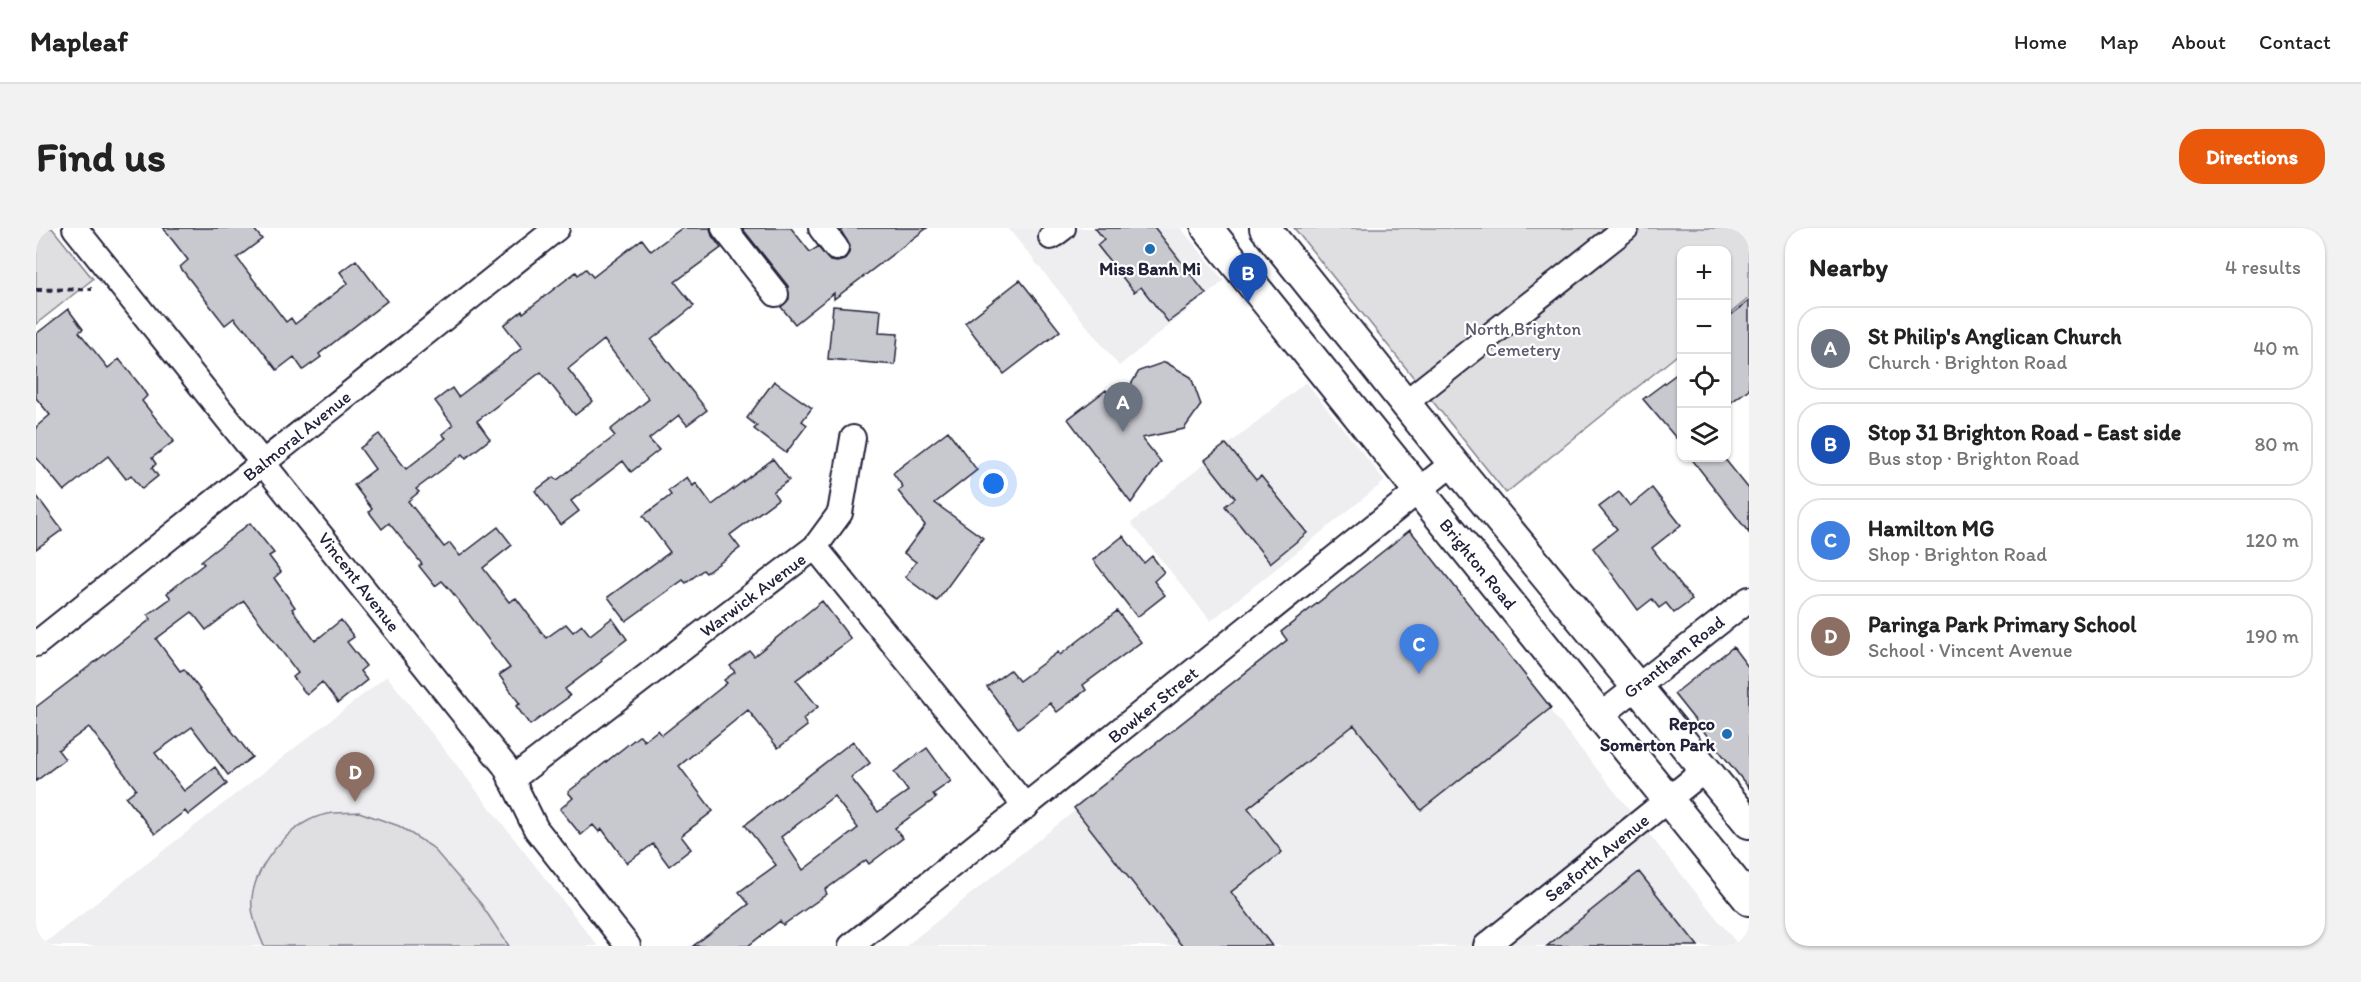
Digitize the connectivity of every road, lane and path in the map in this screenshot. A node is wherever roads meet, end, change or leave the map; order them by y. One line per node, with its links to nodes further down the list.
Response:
1 (75, 228): 10 (street, Vincent Avenue)
2 (557, 228): 14 (street, Balmoral Avenue)
3 (724, 228): 11 (street)
4 (820, 228): 8 (street)
5 (1208, 228): 16 (main road, Brighton Road)
6 (1266, 228): 12 (main road)
7 (1626, 228): 12 (street)
8 (836, 248)
9 (36, 291): 10 (path)
10 (124, 291): 14 (street, Vincent Avenue)
11 (776, 294)
12 (1405, 403): 15 (main road)
13 (853, 438): 17 (street)
14 (264, 462): 19 (street, Balmoral Avenue); 23 (street, Vincent Avenue)
15 (1453, 463): 16 (street, Bowker Street); 20 (main road)
16 (1419, 490): 21 (main road, Brighton Road); 25 (street, Bowker Street)
17 (815, 548): 23 (street, Warwick Avenue); 25 (street, Warwick Avenue)
18 (1749, 599): 20 (street, Grantham Road)
19 (36, 644)
20 (1638, 686): 21 (street, Grantham Road); 22 (main road)
21 (1600, 716): 24 (main road, Brighton Road)
22 (1706, 769): 24 (street, Seaforth Avenue); 26 (main road)
23 (511, 780): 28 (street, Vincent Avenue)
24 (1669, 800): 27 (main road, Brighton Road); 30 (street, Seaforth Avenue)
25 (1026, 807): 29 (street, Bowker Street)
26 (1749, 824)
27 (1749, 900)
28 (628, 946)
29 (851, 946)
30 (1486, 946)

